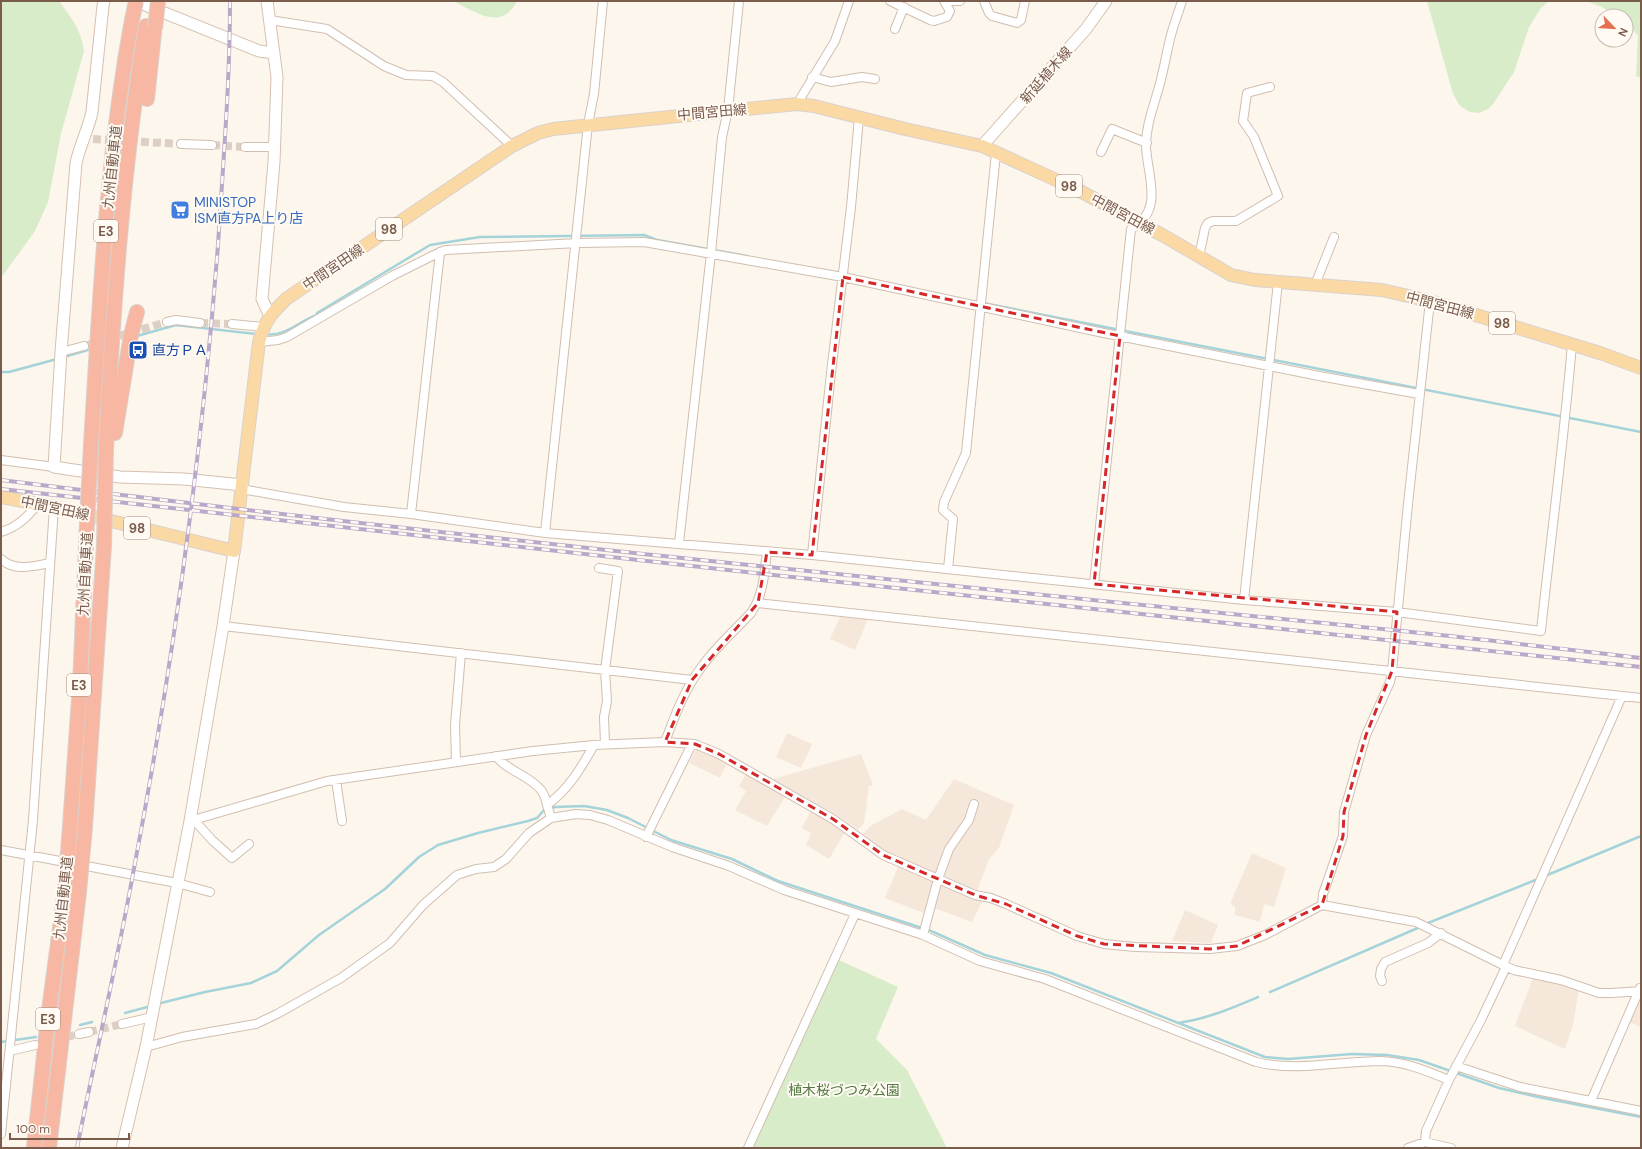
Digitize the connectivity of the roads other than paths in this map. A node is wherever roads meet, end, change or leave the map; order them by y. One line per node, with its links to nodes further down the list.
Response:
1 (104, 1): 60 (street)
2 (135, 1): 21 (street); 133 (highway, 九州自動車道 / E3, bridge)
3 (150, 1): 19 (highway, 九州自動車道 / E3)
4 (158, 1): 19 (highway, bridge)
5 (268, 1): 18 (street)
6 (603, 1): 29 (street)
7 (739, 1): 27 (street)
8 (849, 1): 22 (street)
9 (890, 1): 17 (street)
10 (944, 1): 17 (street)
11 (948, 1): 12 (street)
12 (960, 1)
13 (984, 1): 14 (street)
14 (1025, 1)
15 (1106, 1): 34 (street, 新延植木線)
16 (1182, 1): 30 (street)
17 (904, 7): 20 (street)
18 (270, 20): 21 (street); 33 (street)
19 (150, 27): 25 (highway); 64 (highway, 九州自動車道 / E3)
20 (895, 29)
21 (274, 53): 36 (street)
22 (812, 78): 23 (street); 26 (street)
23 (875, 79)
24 (1270, 87): 44 (street)
25 (147, 99)
26 (797, 104): 27 (main road, 中間宮田線 / 98); 28 (main road, 中間宮田線 / 98)
27 (728, 110): 29 (main road, 中間宮田線 / 98); 43 (street)
28 (859, 118): 34 (main road, 中間宮田線 / 98); 45 (street)
29 (588, 124): 33 (main road, 中間宮田線 / 98); 41 (street)
30 (1147, 143): 37 (street); 39 (street)
31 (181, 144): 32 (street)
32 (212, 145)
33 (512, 146): 51 (main road, 中間宮田線 / 98)
34 (982, 146): 38 (main road, 中間宮田線 / 98)
35 (245, 147): 36 (street)
36 (274, 147): 51 (street)
37 (1100, 152)
38 (996, 153): 39 (main road, 中間宮田線 / 98); 49 (street)
39 (1141, 224): 44 (main road, 中間宮田線 / 98); 56 (street)
40 (1334, 238): 47 (street)
41 (577, 243): 42 (street); 43 (street); 73 (street)
42 (440, 252): 57 (street); 71 (street)
43 (711, 253): 45 (street); 74 (street)
44 (1199, 257): 46 (main road, 中間宮田線 / 98)
45 (843, 277): 49 (street); 77 (street)
46 (1278, 282): 47 (main road, 中間宮田線 / 98); 61 (street)
47 (1315, 285): 48 (main road, 中間宮田線 / 98)
48 (1430, 301): 58 (main road, 中間宮田線 / 98); 63 (street)
49 (980, 307): 56 (street); 81 (street)
50 (137, 312): 64 (highway)
51 (270, 316): 55 (main road, 中間宮田線 / 98)
52 (166, 322): 53 (street)
53 (200, 323)
54 (232, 324): 55 (street)
55 (263, 327): 57 (main road, 中間宮田線 / 98)
56 (1120, 336): 61 (street); 82 (street)
57 (260, 342): 67 (main road, 中間宮田線 / 98)
58 (1572, 344): 62 (main road, 中間宮田線 / 98); 85 (street)
59 (84, 346): 60 (street)
60 (61, 352): 66 (street)
61 (1269, 365): 63 (street); 83 (street)
62 (1641, 368)
63 (1419, 394): 85 (street)
64 (109, 448): 134 (highway, 九州自動車道 / E3, bridge)
65 (1, 460): 66 (street)
66 (54, 467): 67 (street)
67 (242, 487): 71 (street); 75 (main road, 中間宮田線 / 98)
68 (1, 497): 69 (main road, 中間宮田線 / 98)
69 (39, 503): 70 (main road, 中間宮田線 / 98); 72 (street)
70 (54, 506): 75 (main road, 中間宮田線 / 98); 79 (street)
71 (411, 514): 73 (street)
72 (1, 532)
73 (546, 533): 74 (street)
74 (679, 543): 76 (street)
75 (234, 551): 86 (street)
76 (767, 552): 77 (street); 84 (street)
77 (812, 555): 81 (street)
78 (1, 559): 79 (street)
79 (50, 563): 108 (street)
80 (599, 568): 88 (street)
81 (948, 569): 82 (street)
82 (1094, 584): 83 (street)
83 (1244, 600): 85 (street)
84 (758, 603): 89 (street); 90 (street)
85 (1397, 612): 89 (street)
86 (223, 626): 87 (street); 103 (street)
87 (461, 653): 88 (street); 98 (street)
88 (605, 670): 90 (street); 94 (street)
89 (1392, 671): 91 (street); 112 (street)
90 (692, 680): 93 (street)
91 (1622, 696): 92 (street); 116 (street)
92 (1641, 698)
93 (665, 742): 94 (street); 95 (street)
94 (605, 744): 96 (street)
95 (692, 744): 105 (street); 109 (street)
96 (594, 745): 97 (street); 101 (street)
97 (496, 756): 98 (street); 101 (street)
98 (456, 762): 99 (street)
99 (336, 780): 103 (street); 104 (street)
100 (974, 804): 109 (street)
101 (548, 805): 102 (street)
102 (551, 818): 105 (street); 124 (street)
103 (192, 821): 106 (street); 110 (street)
104 (342, 821)
105 (646, 837): 113 (street)
106 (249, 844)
107 (1, 850): 108 (street)
108 (30, 855): 110 (street); 125 (street)
109 (938, 879): 112 (street); 115 (street)
110 (178, 883): 111 (street); 119 (street)
111 (210, 892)
112 (1322, 905): 114 (street)
113 (855, 914): 115 (street); 136 (street)
114 (1441, 933): 116 (street); 117 (street)
115 (924, 936): 127 (street)
116 (1504, 966): 118 (street); 126 (street)
117 (1382, 981)
118 (1640, 989): 129 (street)
119 (152, 1015): 120 (street); 124 (street)
120 (122, 1024)
121 (89, 1032): 122 (street)
122 (79, 1034)
123 (35, 1045): 125 (street)
124 (146, 1047): 135 (street)
125 (10, 1049): 128 (street)
126 (1455, 1067): 127 (street); 129 (street)
127 (1450, 1079): 132 (street)
128 (4, 1083): 131 (street)
129 (1591, 1101): 130 (street)
130 (1641, 1111)
131 (1, 1134)
132 (1425, 1142): 137 (street); 138 (street)
133 (34, 1148)
134 (49, 1148)
135 (122, 1148)
136 (748, 1148)
137 (1408, 1148)
138 (1451, 1148)

